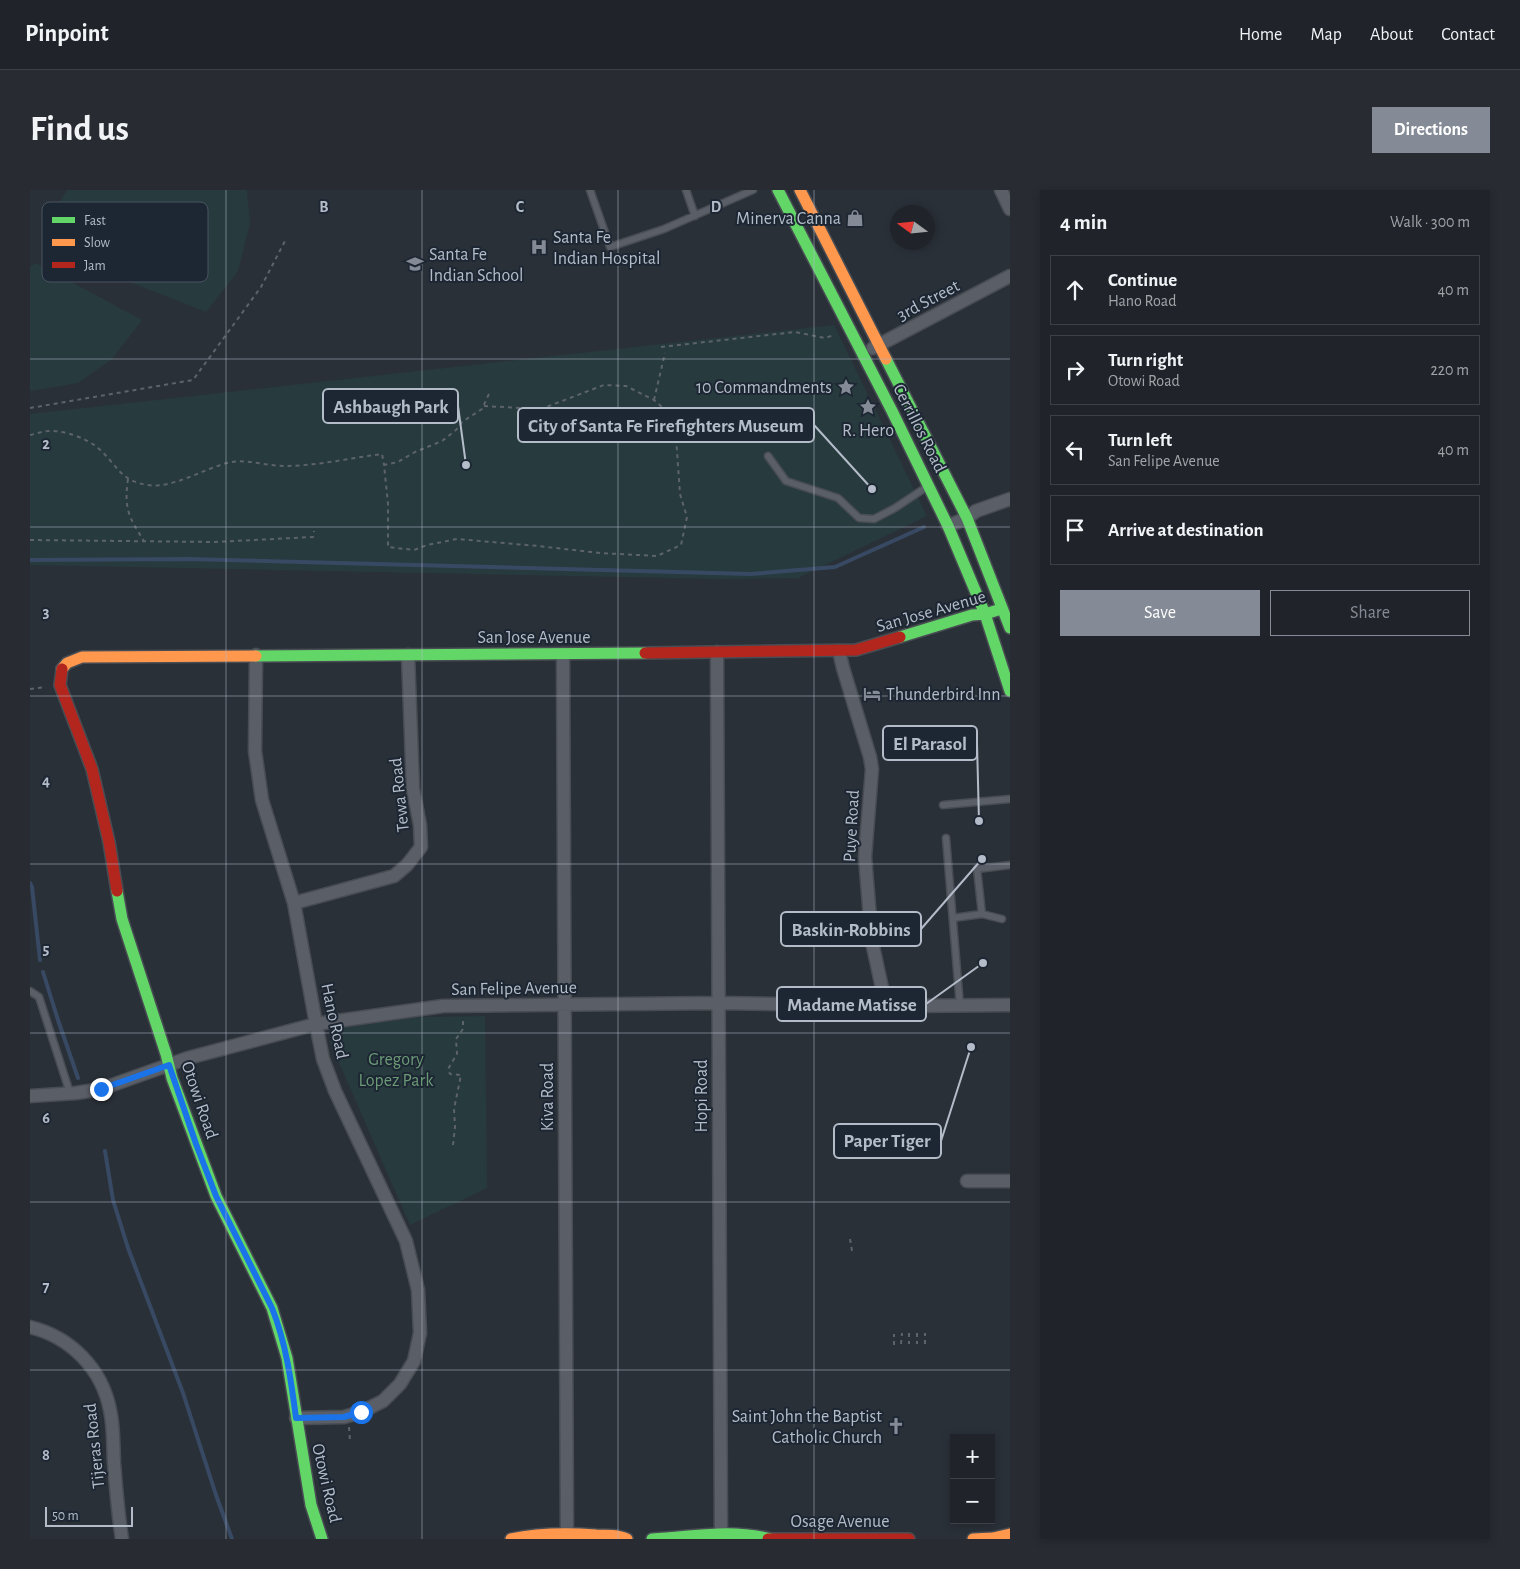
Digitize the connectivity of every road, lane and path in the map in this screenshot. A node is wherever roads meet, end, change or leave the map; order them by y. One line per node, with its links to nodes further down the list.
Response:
1 (590, 190): 8 (lane)
2 (686, 190): 8 (lane)
3 (753, 190): 8 (lane)
4 (778, 190): 15 (street, Cerrillos Road)
5 (800, 190): 12 (street, Cerrillos Road)
6 (1001, 190): 7 (street)
7 (1010, 209)
8 (695, 216)
9 (285, 241): 19 (path)
10 (1010, 276): 12 (street, 3rd Street)
11 (839, 333): 13 (path)
12 (880, 346): 15 (street, 3rd Street); 24 (street, Cerrillos Road)
13 (661, 347)
14 (665, 353): 17 (path)
15 (862, 354): 24 (street, Cerrillos Road)
16 (489, 394): 18 (path)
17 (654, 400): 18 (path); 22 (path)
18 (484, 406): 22 (path)
19 (30, 408)
20 (30, 435): 23 (path)
21 (768, 456): 24 (lane)
22 (384, 465): 23 (path)
23 (128, 478): 30 (path)
24 (936, 478): 26 (street, Cerrillos Road); 27 (street, Cerrillos Road)
25 (1010, 499): 26 (street)
26 (967, 518): 27 (street); 31 (street, Cerrillos Road)
27 (948, 526): 32 (street, Cerrillos Road)
28 (314, 531): 30 (path)
29 (30, 540): 30 (path)
30 (144, 541)
31 (1003, 608): 32 (street, San Jose Avenue); 33 (street, Cerrillos Road)
32 (985, 614): 35 (street, San Jose Avenue); 40 (street, Cerrillos Road)
33 (1010, 628)
34 (717, 652): 35 (street, San Jose Avenue); 36 (street, San Jose Avenue); 51 (street, Hopi Road)
35 (839, 652): 54 (street, Puye Road)
36 (564, 654): 38 (street, San Jose Avenue); 52 (street, Kiva Road)
37 (256, 655): 38 (street, San Jose Avenue); 39 (street, San Jose Avenue); 46 (street, Hano Road)
38 (408, 655): 46 (street, Tewa Road)
39 (62, 667): 58 (street, Otowi Road)
40 (1007, 670): 41 (street, Cerrillos Road)
41 (1010, 691)
42 (1010, 799): 43 (lane)
43 (944, 805)
44 (946, 838): 48 (lane)
45 (1010, 865): 47 (lane)
46 (294, 903): 57 (street, Hano Road)
47 (982, 914): 48 (lane); 49 (lane)
48 (953, 918): 55 (lane)
49 (1002, 919)
50 (30, 991): 59 (lane)
51 (718, 1003): 52 (street, San Felipe Avenue); 54 (street, San Felipe Avenue); 81 (street, Hopi Road)
52 (564, 1004): 57 (street, San Felipe Avenue); 82 (street, Kiva Road)
53 (1010, 1005): 55 (street, San Felipe Avenue)
54 (886, 1006): 55 (street, San Felipe Avenue)
55 (960, 1006)
56 (463, 1013): 61 (path)
57 (316, 1024): 58 (street, San Felipe Avenue); 77 (street, Hano Road)
58 (169, 1065): 59 (street, San Felipe Avenue); 77 (street, Otowi Road)
59 (70, 1093): 60 (street, San Felipe Avenue)
60 (30, 1096)
61 (453, 1145)
62 (967, 1181): 63 (street)
63 (1010, 1181)
64 (850, 1239): 65 (path)
65 (852, 1251)
66 (30, 1327): 83 (street, Tijeras Road)
67 (902, 1333): 72 (path)
68 (909, 1333): 73 (path)
69 (917, 1333): 74 (path)
70 (925, 1333): 75 (path)
71 (894, 1334): 76 (path)
72 (901, 1344)
73 (909, 1344)
74 (917, 1344)
75 (925, 1344)
76 (894, 1345)
77 (296, 1418): 84 (street, Otowi Road)
78 (349, 1422): 79 (path)
79 (350, 1441)
80 (1010, 1534): 92 (street)
81 (721, 1535): 88 (street, Osage Avenue); 89 (street, Osage Avenue)
82 (567, 1536): 85 (street); 86 (street)
83 (122, 1539)
84 (322, 1539)
85 (511, 1539)
86 (627, 1539)
87 (652, 1539): 88 (street, Osage Avenue)
88 (675, 1539)
89 (770, 1539): 90 (street, Osage Avenue)
90 (909, 1539)
91 (974, 1539): 92 (street)
92 (994, 1539)

